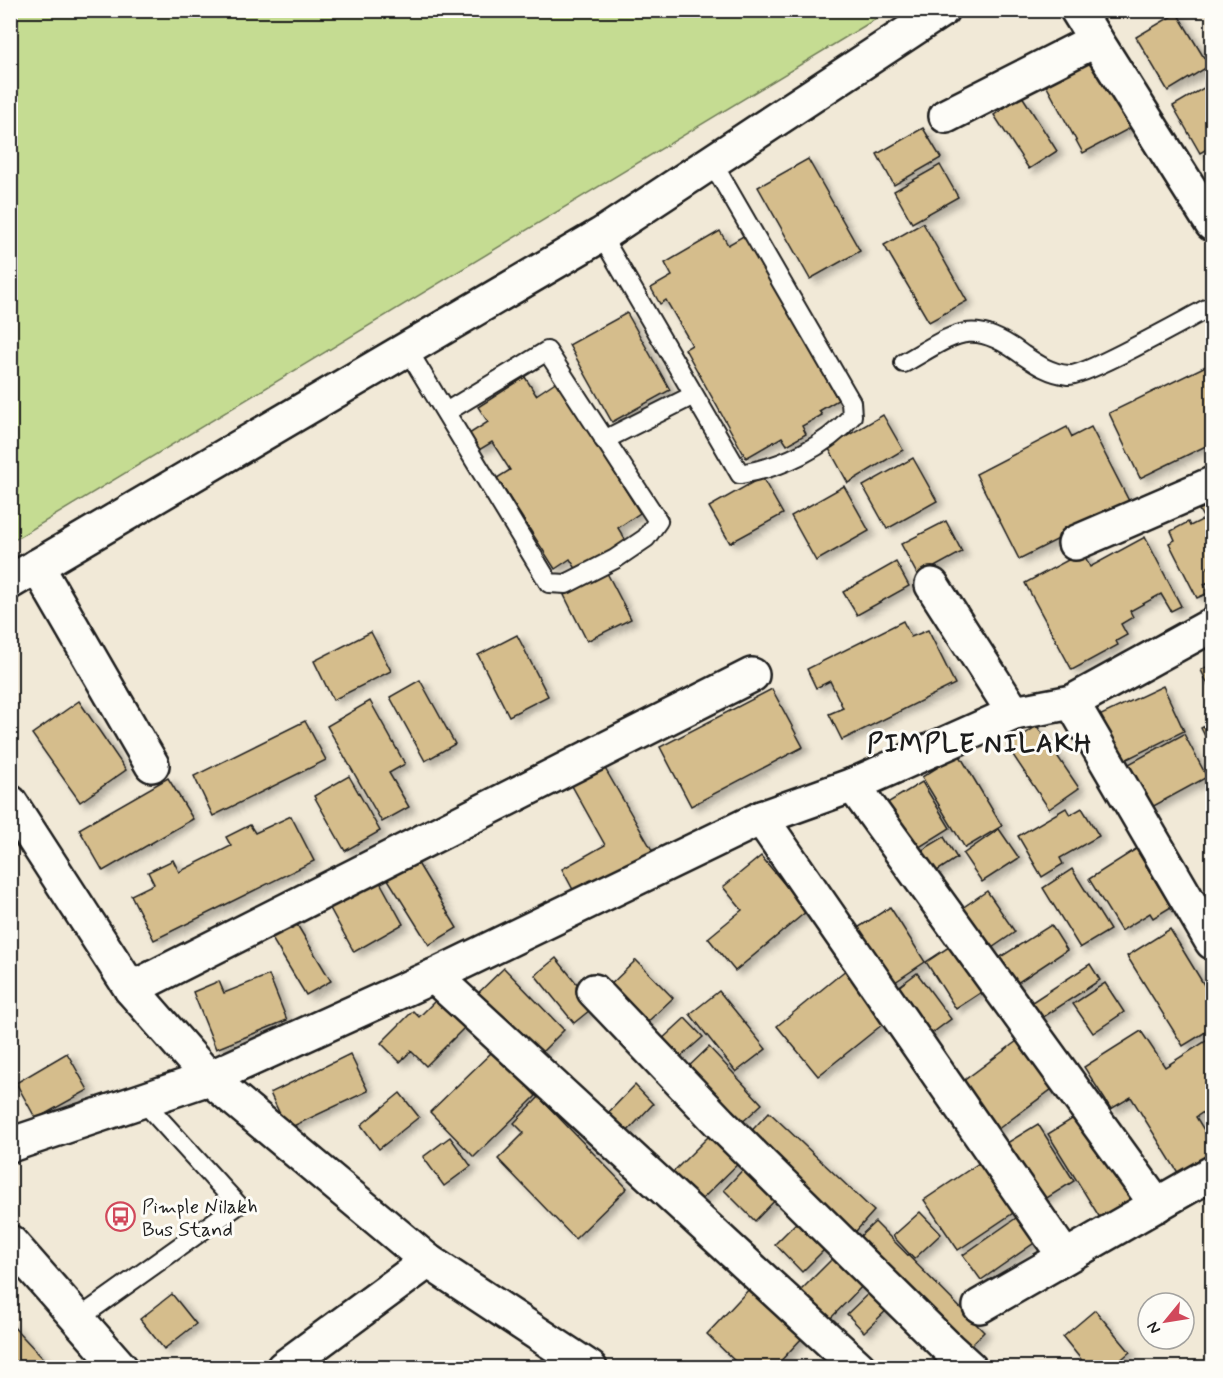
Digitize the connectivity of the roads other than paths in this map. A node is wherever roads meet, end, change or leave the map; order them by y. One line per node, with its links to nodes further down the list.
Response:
1 (942, 10): 5 (street)
2 (1077, 10): 3 (street)
3 (1096, 40): 4 (street); 6 (street)
4 (946, 116)
5 (712, 162): 7 (street); 11 (lane)
6 (1212, 224)
7 (601, 235): 9 (street); 11 (lane)
8 (1212, 306): 10 (lane)
9 (407, 349): 12 (lane); 16 (street)
10 (904, 363)
11 (692, 396): 13 (lane)
12 (446, 411): 13 (lane); 13 (lane)
13 (604, 440)
14 (1212, 484): 15 (street)
15 (1075, 543)
16 (24, 574): 22 (street)
17 (933, 585): 21 (street)
18 (1212, 625): 20 (street)
19 (752, 675): 28 (street)
20 (1072, 702): 21 (street); 26 (street)
21 (1014, 713): 23 (street)
22 (152, 765)
23 (853, 784): 25 (street); 34 (street)
24 (10, 802): 28 (street)
25 (761, 818): 27 (street); 36 (street)
26 (1212, 942)
27 (434, 976): 30 (street); 43 (street)
28 (131, 988): 30 (street)
29 (594, 991): 44 (street)
30 (209, 1078): 31 (street); 37 (street)
31 (142, 1100): 32 (street); 39 (lane)
32 (10, 1145)
33 (1212, 1173): 34 (street)
34 (1157, 1205): 36 (street)
35 (10, 1242): 39 (street)
36 (1065, 1257): 38 (street)
37 (428, 1261): 41 (street); 42 (street)
38 (980, 1306)
39 (78, 1319): 40 (street)
40 (122, 1368)
41 (283, 1368)
42 (590, 1368)
43 (859, 1368)
44 (970, 1368)

